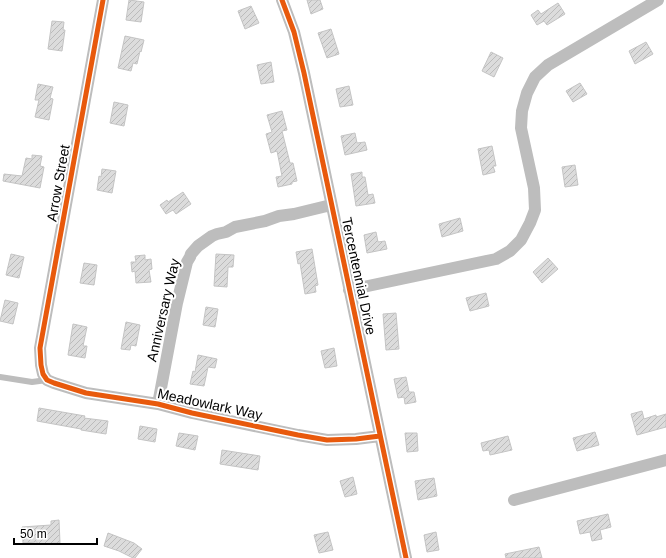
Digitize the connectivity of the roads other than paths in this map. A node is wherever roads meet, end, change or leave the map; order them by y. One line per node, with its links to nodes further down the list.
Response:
1 (103, 0): 6 (street, Arrow Street)
2 (282, 0): 4 (street, Tercentennial Drive)
3 (658, 0): 5 (street)
4 (332, 205): 5 (street, Tercentennial Drive); 8 (street, Anniversary Way)
5 (349, 290): 9 (street, Tercentennial Drive)
6 (45, 376): 7 (lane); 8 (street, Meadowlark Way)
7 (0, 377)
8 (158, 404): 9 (street, Meadowlark Way)
9 (380, 436): 12 (street, Tercentennial Drive)
10 (666, 460): 11 (street)
11 (514, 500)
12 (406, 558)

